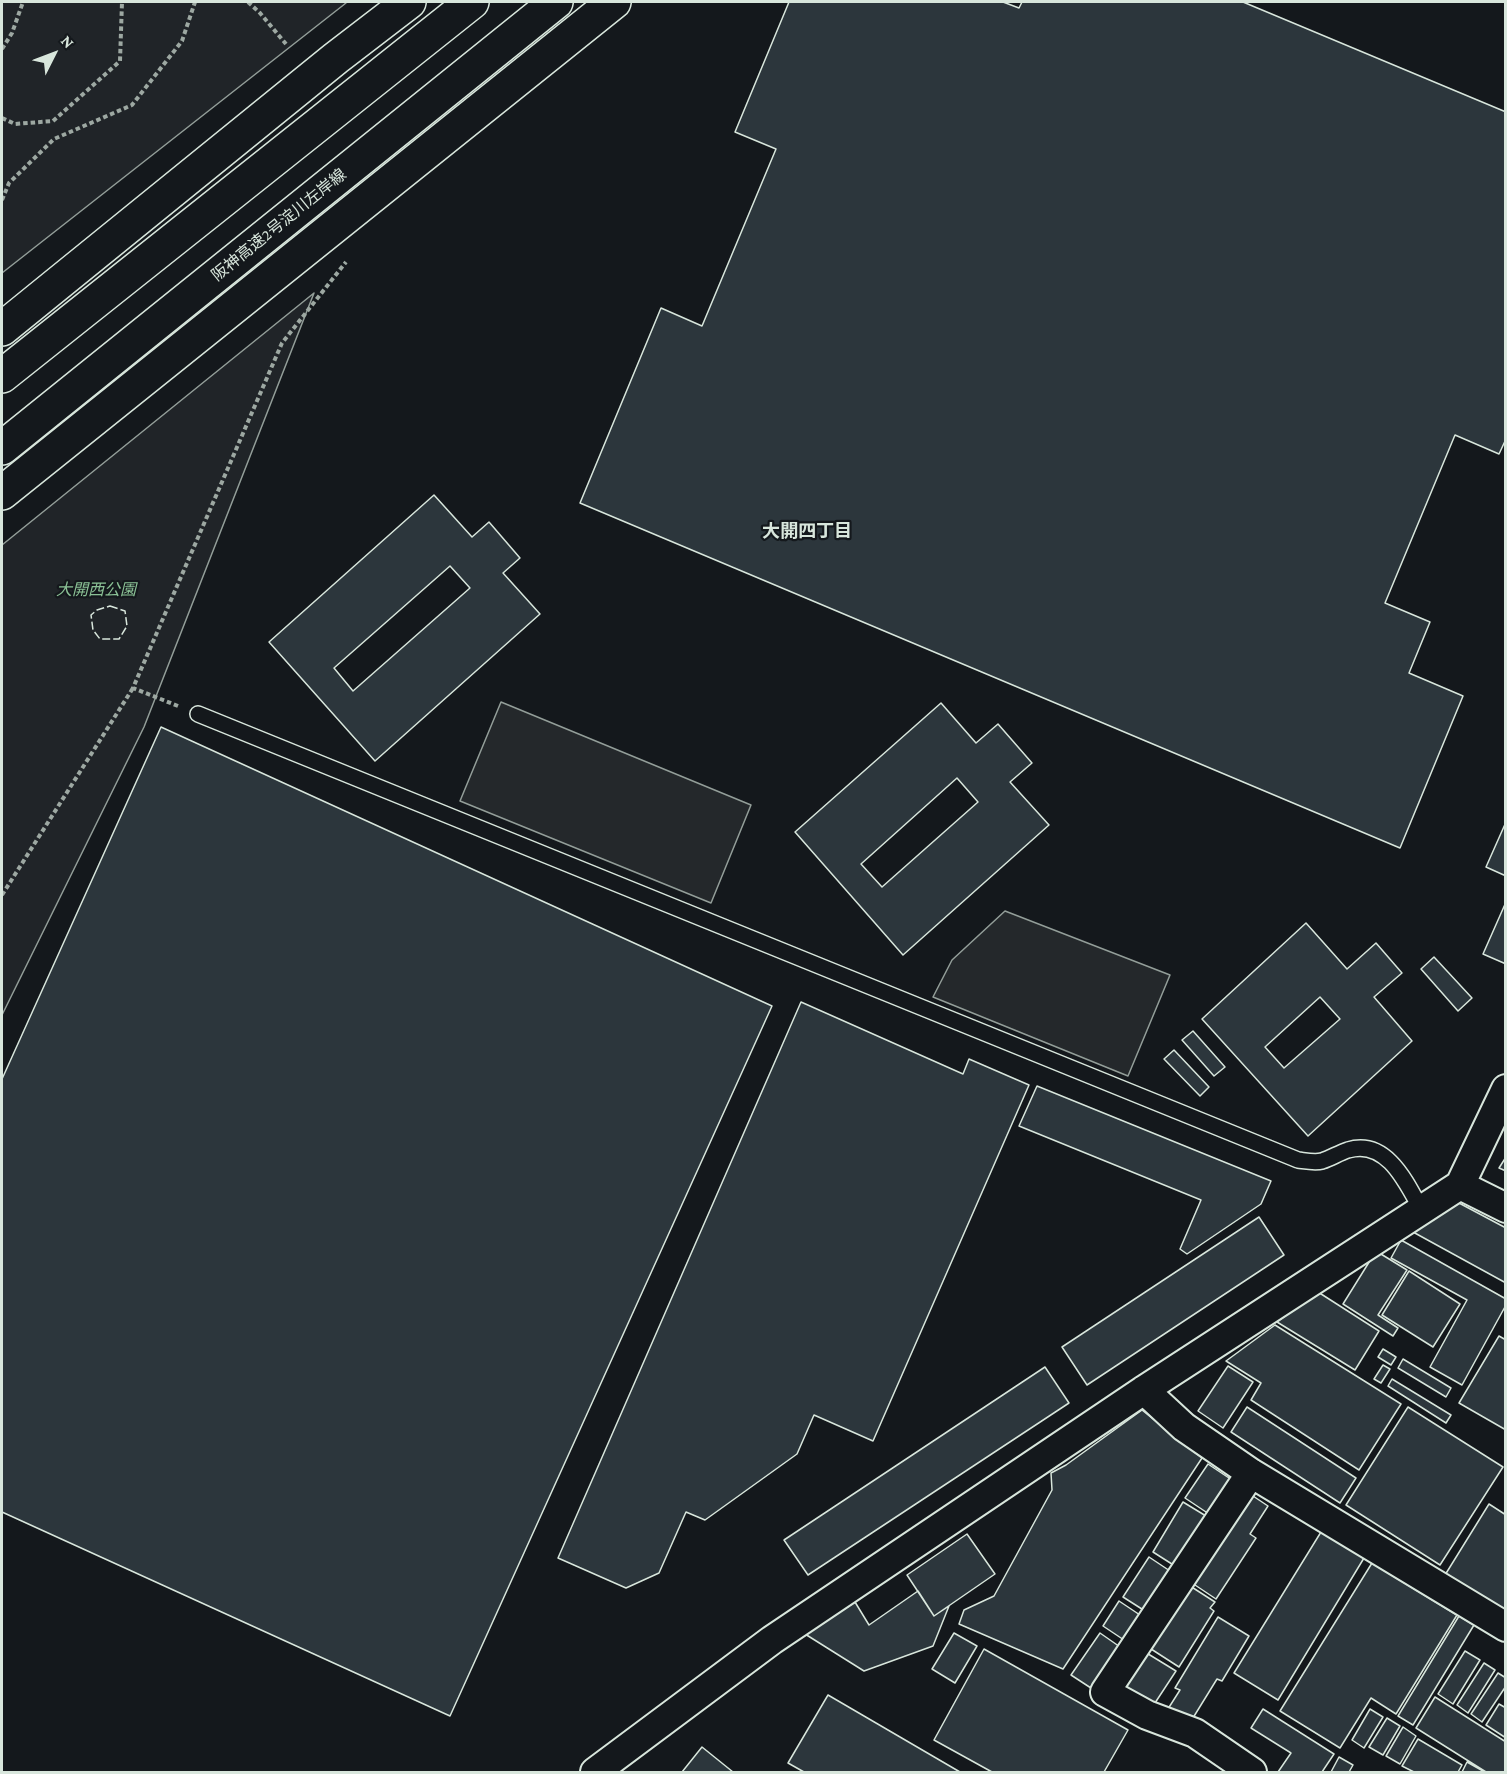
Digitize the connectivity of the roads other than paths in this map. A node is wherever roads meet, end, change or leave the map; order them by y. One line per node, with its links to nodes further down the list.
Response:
1 (409, 2): 5 (main road)
2 (472, 2): 6 (main road)
3 (556, 2): 7 (main road, 阪神高速2号淀川左岸線)
4 (614, 2): 8 (main road)
5 (2, 329)
6 (2, 376)
7 (2, 448)
8 (2, 493)
9 (198, 714): 13 (lane)
10 (1506, 1089): 11 (street)
11 (1460, 1185): 12 (street); 13 (street)
12 (1506, 1208)
13 (1422, 1210): 14 (street)
14 (1144, 1389): 15 (street); 17 (street)
15 (1251, 1473): 16 (street); 18 (street)
16 (1506, 1627)
17 (595, 1773)
18 (1252, 1773)

